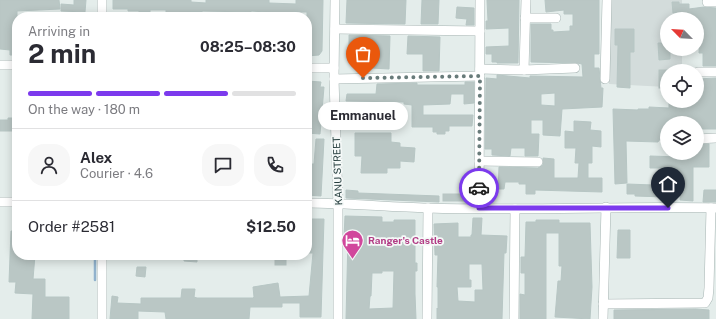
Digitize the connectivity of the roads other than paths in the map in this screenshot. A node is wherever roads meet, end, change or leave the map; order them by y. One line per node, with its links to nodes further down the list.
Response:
1 (102, 0): 6 (street)
2 (335, 0): 9 (street, KANU STREET)
3 (480, 0): 10 (street)
4 (526, 0): 7 (street)
5 (606, 0): 21 (street)
6 (102, 12)
7 (525, 18): 8 (street); 16 (street)
8 (556, 18)
9 (335, 29): 10 (street); 14 (street, KANU STREET)
10 (480, 31): 17 (street)
11 (0, 65): 12 (street)
12 (12, 65)
13 (312, 68): 14 (street)
14 (334, 68): 20 (street, KANU STREET)
15 (576, 68): 16 (street)
16 (524, 70): 17 (street)
17 (480, 72): 20 (street); 24 (street)
18 (704, 72): 19 (street)
19 (716, 72)
20 (334, 78): 29 (street, KANU STREET)
21 (605, 79)
22 (716, 138): 23 (street)
23 (704, 139)
24 (479, 161): 25 (street); 32 (street)
25 (538, 162)
26 (0, 202): 27 (street)
27 (12, 202)
28 (312, 203): 29 (street)
29 (338, 203): 31 (street); 38 (street, KANU STREET)
30 (606, 207): 33 (street); 34 (street); 36 (street)
31 (428, 208): 32 (street); 39 (street)
32 (479, 208): 34 (street)
33 (714, 208): 36 (street)
34 (515, 209): 40 (street)
35 (102, 260): 37 (street)
36 (603, 304): 41 (street)
37 (102, 319)
38 (338, 319)
39 (427, 319)
40 (514, 319)
41 (603, 319)

